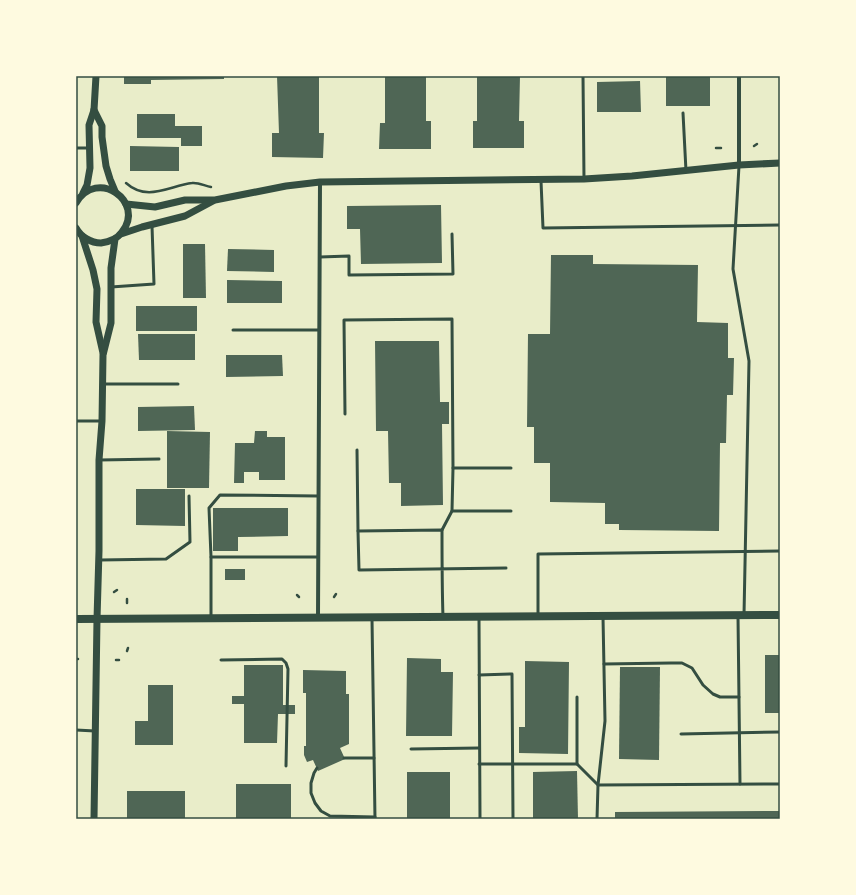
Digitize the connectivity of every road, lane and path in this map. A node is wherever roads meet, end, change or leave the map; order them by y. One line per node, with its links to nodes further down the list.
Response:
1 (96, 76): 4 (street)
2 (583, 76): 15 (lane)
3 (739, 76): 13 (street)
4 (94, 110): 9 (street); 20 (street)
5 (683, 113): 14 (lane)
6 (757, 144): 7 (path)
7 (754, 146)
8 (76, 148): 9 (lane)
9 (90, 148): 21 (street)
10 (716, 148): 11 (path)
11 (721, 148)
12 (780, 163): 13 (street)
13 (739, 165): 14 (street); 26 (lane)
14 (686, 171): 15 (street)
15 (584, 179): 16 (street)
16 (541, 180): 18 (street); 26 (lane)
17 (194, 182): 19 (path)
18 (320, 182): 22 (street); 32 (street)
19 (125, 183)
20 (115, 191): 21 (street); 24 (street)
21 (83, 194): 23 (street)
22 (215, 200): 24 (street); 25 (street)
23 (76, 202)
24 (126, 204): 29 (street)
25 (152, 224): 29 (street); 33 (lane)
26 (735, 225): 27 (lane); 54 (lane)
27 (780, 225)
28 (78, 232): 31 (street); 36 (street)
29 (121, 234): 31 (street)
30 (452, 234): 32 (lane)
31 (115, 239): 33 (street)
32 (320, 257): 35 (street)
33 (111, 287): 36 (street)
34 (233, 330): 35 (lane)
35 (319, 330): 48 (street)
36 (103, 356): 37 (street)
37 (103, 384): 38 (lane); 41 (street)
38 (178, 384)
39 (345, 414): 45 (lane)
40 (76, 421): 41 (lane)
41 (102, 422): 44 (street)
42 (357, 450): 52 (lane)
43 (159, 458): 44 (lane)
44 (99, 460): 57 (street)
45 (453, 468): 46 (lane); 49 (lane)
46 (511, 468)
47 (189, 496): 57 (lane)
48 (318, 496): 55 (lane); 56 (street)
49 (452, 511): 50 (lane); 51 (lane)
50 (511, 511)
51 (442, 530): 52 (lane); 59 (lane)
52 (358, 531): 59 (lane)
53 (780, 551): 54 (lane)
54 (746, 552): 64 (lane); 67 (lane)
55 (211, 557): 56 (lane); 72 (lane)
56 (318, 557): 69 (street)
57 (98, 560): 74 (street)
58 (506, 568): 59 (lane)
59 (442, 569): 71 (lane)
60 (336, 594): 61 (path)
61 (334, 597)
62 (128, 599): 63 (path)
63 (128, 603)
64 (741, 615): 65 (main road); 68 (main road); 78 (lane)
65 (780, 615)
66 (479, 616): 67 (main road); 71 (main road); 77 (lane)
67 (538, 616): 68 (main road)
68 (603, 616): 76 (lane)
69 (318, 617): 70 (main road); 72 (main road)
70 (372, 617): 71 (main road); 88 (lane)
71 (443, 617)
72 (211, 618): 74 (main road)
73 (76, 619): 74 (main road)
74 (96, 619): 81 (street)
75 (221, 660): 92 (lane)
76 (604, 664): 78 (lane); 96 (lane)
77 (479, 675): 85 (lane); 90 (lane)
78 (739, 697): 83 (lane)
79 (577, 698): 91 (lane)
80 (76, 730): 81 (lane)
81 (95, 731): 98 (street)
82 (780, 732): 83 (lane)
83 (740, 733): 84 (lane); 94 (lane)
84 (681, 734)
85 (479, 748): 86 (lane); 89 (lane)
86 (411, 749)
87 (344, 758): 88 (lane)
88 (374, 758): 97 (lane)
89 (479, 764): 90 (lane); 99 (lane)
90 (513, 764): 91 (lane); 100 (lane)
91 (577, 764): 96 (lane)
92 (286, 766)
93 (317, 768): 97 (lane)
94 (740, 784): 95 (lane); 96 (lane)
95 (780, 784)
96 (598, 785): 101 (lane)
97 (375, 818)
98 (94, 819)
99 (480, 819)
100 (513, 819)
101 (597, 819)

